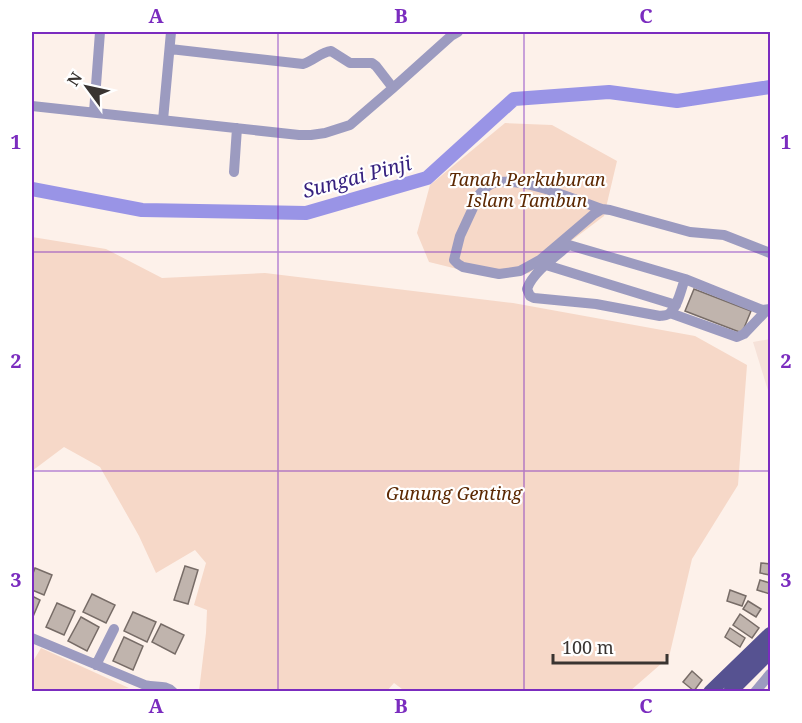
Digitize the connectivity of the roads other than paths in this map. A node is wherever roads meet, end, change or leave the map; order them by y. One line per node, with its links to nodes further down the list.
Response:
1 (100, 32): 7 (street)
2 (171, 32): 4 (street)
3 (452, 33): 5 (street)
4 (170, 49): 5 (street); 8 (street)
5 (393, 88): 9 (street)
6 (32, 105): 7 (street)
7 (94, 112): 8 (street)
8 (163, 120): 9 (street)
9 (237, 128): 10 (street)
10 (234, 172)
11 (602, 209): 11 (street); 12 (street)
12 (771, 254)
13 (546, 265): 14 (street); 15 (street); 15 (street)
14 (685, 279): 15 (street); 16 (street)
15 (673, 309): 16 (street)
16 (768, 310)
17 (114, 629): 21 (street)
18 (771, 634): 24 (main road)
19 (32, 638): 21 (street)
20 (771, 652): 25 (main road)
21 (96, 665): 23 (street)
22 (771, 674): 26 (street)
23 (173, 692)
24 (710, 692)
25 (730, 692)
26 (755, 692)

